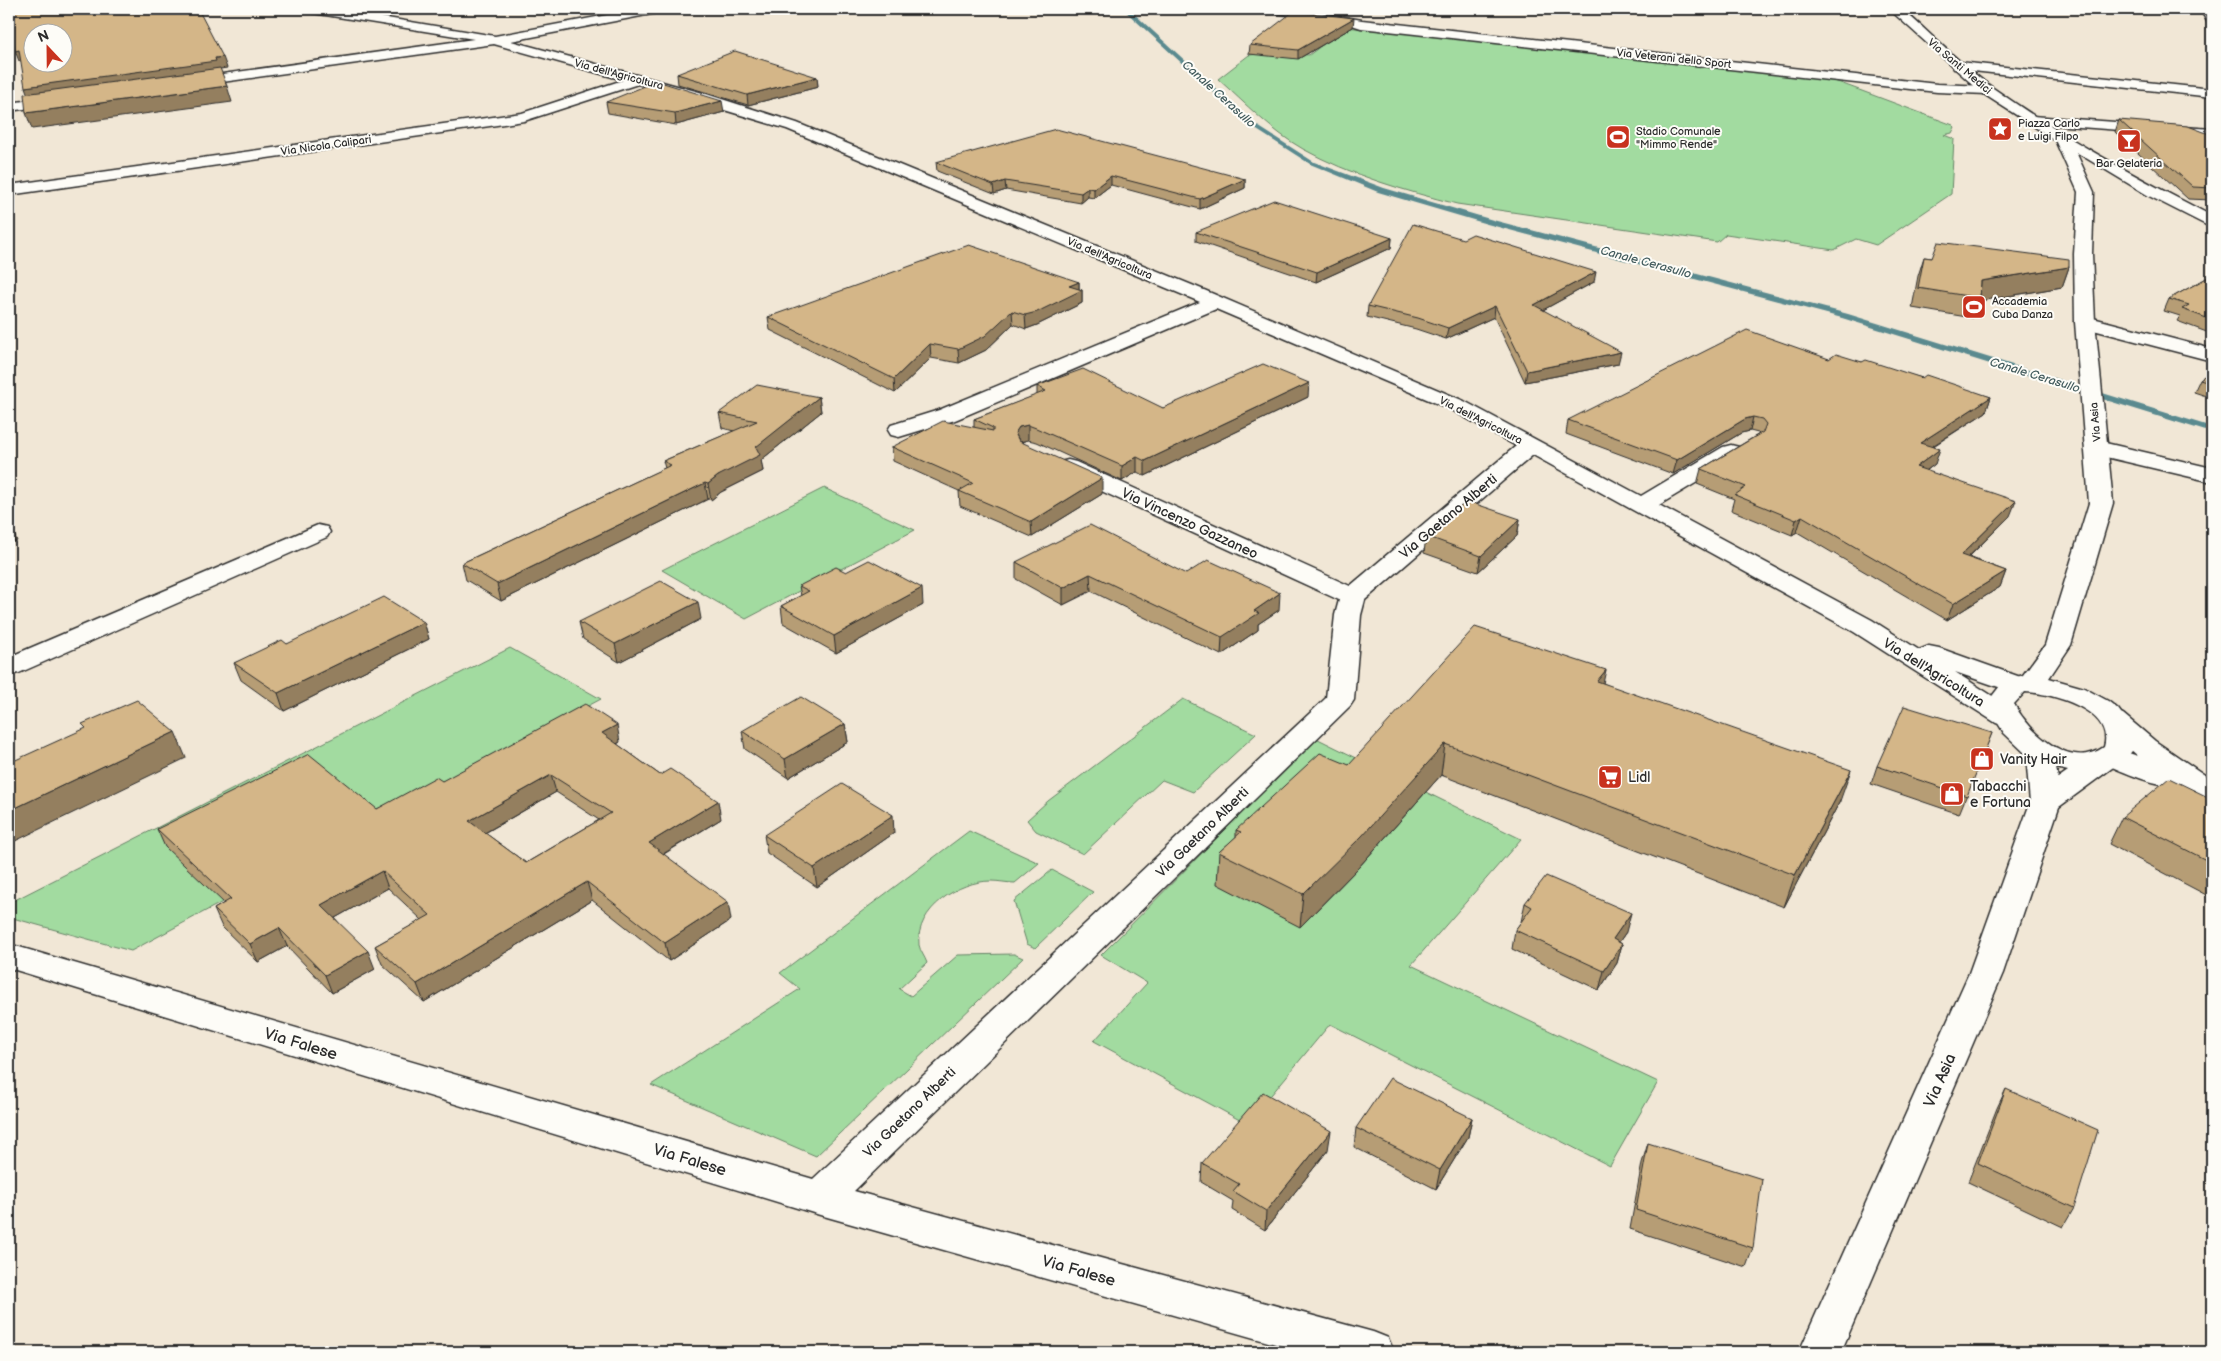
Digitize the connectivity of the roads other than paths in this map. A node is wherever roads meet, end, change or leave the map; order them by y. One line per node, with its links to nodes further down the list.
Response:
1 (313, 9): 7 (street, Via dell'Agricoltura)
2 (657, 9): 7 (street)
3 (1277, 9): 11 (street, Via Veterani dello Sport)
4 (1895, 9): 8 (street, Via Santi Medici)
5 (2206, 9): 6 (street)
6 (2212, 20)
7 (494, 40): 9 (street, Via dell'Agricoltura); 10 (street)
8 (1960, 66): 11 (street, Via Santi Medici); 12 (street)
9 (638, 79): 21 (street, Via Nicola Calipari); 24 (street, Via dell'Agricoltura)
10 (176, 85)
11 (1987, 90): 15 (street, Via Santi Medici)
12 (2212, 93)
13 (78, 98): 14 (street)
14 (9, 107)
15 (2032, 120): 16 (street); 17 (street, Via Santi Medici)
16 (2212, 133)
17 (2061, 137): 18 (street); 19 (street, Via Santi Medici)
18 (2074, 170): 19 (street); 20 (street)
19 (2118, 171): 20 (street); 22 (street, Via Santi Medici)
20 (2100, 189): 22 (street); 25 (street, Via Asia)
21 (9, 190)
22 (2156, 193): 23 (street, Via Santi Medici)
23 (2212, 223)
24 (1216, 302): 27 (street); 29 (street, Via dell'Agricoltura)
25 (2085, 322): 26 (street); 30 (street, Via Asia)
26 (2212, 355)
27 (899, 430)
28 (1750, 440): 33 (street)
29 (1531, 445): 33 (street, Via dell'Agricoltura); 35 (street, Via Gaetano Alberti)
30 (2097, 448): 32 (street); 37 (street, Via Asia)
31 (1046, 457): 35 (street, Via Vincenzo Gazzaneo)
32 (2212, 475)
33 (1643, 505): 36 (street, Via dell'Agricoltura)
34 (318, 532): 38 (street)
35 (1353, 597): 47 (street, Via Gaetano Alberti)
36 (1863, 626): 39 (street, Via dell'Agricoltura); 41 (street, Via dell'Agricoltura)
37 (2058, 645): 39 (street, Via Asia); 40 (street)
38 (9, 667)
39 (2023, 684): 40 (street, Via dell'Agricoltura); 41 (street, Via Asia)
40 (2102, 711): 43 (street); 44 (street)
41 (2006, 717): 42 (street, Via dell'Agricoltura)
42 (2040, 750): 43 (street, Via dell'Agricoltura); 45 (street, Via Asia)
43 (2107, 759): 44 (street); 45 (street)
44 (2212, 793)
45 (2045, 802): 49 (street, Via Asia)
46 (9, 956): 47 (street, Via Falese)
47 (820, 1198): 48 (street, Via Falese)
48 (1373, 1352)
49 (1820, 1352)

